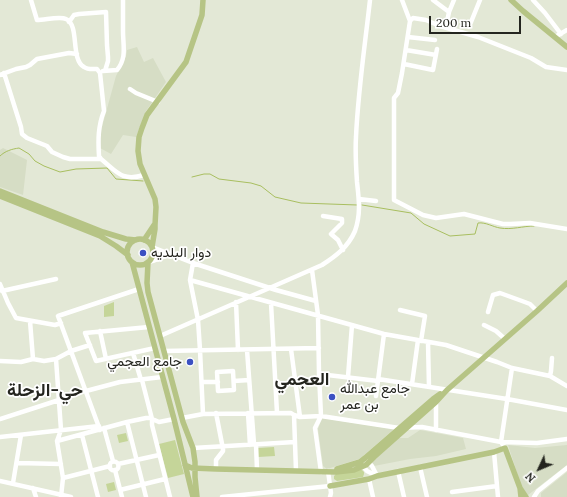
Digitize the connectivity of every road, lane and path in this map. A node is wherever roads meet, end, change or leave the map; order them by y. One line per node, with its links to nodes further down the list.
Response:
1 (31, 0): 13 (street)
2 (123, 0): 28 (street)
3 (203, 0): 31 (main road)
4 (370, 0): 37 (street)
5 (402, 0): 12 (street)
6 (433, 0): 11 (street)
7 (454, 0): 11 (street)
8 (480, 0): 15 (street)
9 (511, 0): 19 (main road)
10 (533, 0): 17 (street)
11 (449, 12): 14 (street)
12 (410, 21): 14 (street); 18 (street)
13 (69, 22): 24 (street); 28 (street)
14 (446, 27): 27 (street)
15 (469, 27)
16 (567, 30): 17 (street)
17 (561, 34): 19 (street)
18 (408, 37): 20 (street); 23 (street)
19 (555, 37): 21 (main road)
20 (435, 40)
21 (567, 46)
22 (437, 49): 25 (street)
23 (406, 50): 25 (street); 26 (street)
24 (77, 54): 28 (street); 29 (street)
25 (436, 55): 26 (street)
26 (404, 64): 40 (street)
27 (567, 70)
28 (102, 72): 32 (street)
29 (2, 74): 32 (street)
30 (130, 89): 31 (street)
31 (158, 102): 33 (main road)
32 (101, 159): 33 (street)
33 (144, 175): 39 (main road)
34 (0, 191): 41 (main road)
35 (0, 196): 45 (main road)
36 (376, 201): 37 (street)
37 (359, 204): 44 (street)
38 (322, 216): 44 (street)
39 (154, 224): 42 (main road); 43 (main road)
40 (567, 229)
41 (136, 240): 42 (main road); 45 (main road)
42 (144, 240): 43 (main road)
43 (152, 247): 46 (street); 48 (main road)
44 (342, 250): 50 (street)
45 (128, 255): 47 (main road)
46 (173, 255): 48 (street); 49 (street)
47 (132, 262): 48 (main road); 56 (main road)
48 (148, 262): 74 (main road)
49 (193, 263): 52 (street); 55 (street)
50 (312, 270): 55 (street); 59 (street)
51 (56, 279): 57 (street)
52 (190, 280): 58 (street); 66 (street)
53 (567, 283): 63 (main road)
54 (0, 284): 57 (street)
55 (269, 288): 58 (street); 59 (street)
56 (139, 289): 68 (street); 71 (main road)
57 (1, 291): 67 (street)
58 (249, 297): 60 (street); 61 (street)
59 (316, 301): 65 (street)
60 (236, 302): 66 (street); 84 (street)
61 (272, 303): 65 (street); 81 (street)
62 (400, 310): 76 (street)
63 (537, 311): 64 (street); 75 (main road)
64 (488, 312)
65 (318, 316): 69 (street); 80 (street)
66 (198, 320): 74 (street); 83 (street)
67 (30, 321): 68 (street); 92 (street)
68 (61, 323): 86 (street)
69 (352, 325): 73 (street); 101 (street)
70 (484, 325): 75 (street)
71 (149, 327): 72 (street); 79 (main road)
72 (100, 331): 78 (street); 94 (street)
73 (384, 334): 76 (street); 104 (street)
74 (160, 336): 87 (main road)
75 (505, 339): 90 (main road)
76 (419, 340): 77 (street); 108 (street)
77 (428, 342): 90 (street); 110 (street)
78 (90, 345): 86 (street); 94 (street)
79 (155, 348): 88 (street); 89 (main road)
80 (319, 348): 82 (street); 98 (street)
81 (274, 349): 82 (street); 85 (street); 119 (street)
82 (291, 349): 124 (street)
83 (200, 350): 84 (street); 87 (street); 106 (street)
84 (238, 350): 85 (street)
85 (247, 350): 103 (street)
86 (71, 351): 93 (street); 112 (street)
87 (164, 351): 96 (main road)
88 (133, 353): 94 (street); 102 (street)
89 (158, 358): 96 (main road); 100 (main road)
90 (483, 358): 97 (street); 111 (main road)
91 (552, 358): 99 (street)
92 (33, 359): 93 (street); 95 (street)
93 (56, 359): 115 (street)
94 (106, 359)
95 (0, 360)
96 (168, 366): 125 (main road)
97 (512, 368): 99 (street); 114 (street)
98 (319, 374): 101 (street); 123 (street)
99 (550, 376): 109 (street)
100 (162, 377): 102 (street); 127 (main road)
101 (348, 377): 104 (street)
102 (142, 380): 112 (street); 126 (street)
103 (249, 380): 105 (street); 118 (street)
104 (378, 380): 108 (street); 113 (street)
105 (234, 381): 107 (street); 107 (street)
106 (202, 382): 107 (street); 120 (street)
107 (218, 382)
108 (412, 384): 110 (street)
109 (567, 386)
110 (429, 387): 111 (street)
111 (447, 390): 114 (street); 116 (main road); 131 (main road)
112 (86, 391): 130 (street)
113 (376, 396)
114 (507, 399): 117 (street); 142 (street)
115 (59, 400): 128 (street); 133 (street)
116 (436, 402): 132 (main road); 134 (street)
117 (567, 410)
118 (250, 413): 119 (street); 121 (street); 143 (street)
119 (277, 413): 122 (street)
120 (204, 414): 121 (street); 125 (street)
121 (216, 414): 144 (street)
122 (294, 415): 124 (street); 141 (street)
123 (321, 416): 124 (street); 131 (street); 168 (street)
124 (300, 417)
125 (182, 418): 140 (main road)
126 (152, 419): 127 (street); 129 (street); 149 (street)
127 (174, 419): 147 (main road)
128 (0, 420)
129 (127, 422): 130 (street); 150 (street)
130 (101, 428): 133 (street); 136 (street); 151 (street)
131 (399, 428): 132 (street); 152 (main road)
132 (408, 428): 134 (street); 152 (main road)
133 (61, 430): 135 (street); 139 (street)
134 (436, 430): 142 (street)
135 (21, 435): 137 (street); 153 (street)
136 (82, 435): 139 (street); 164 (street)
137 (0, 437)
138 (567, 439): 142 (street)
139 (57, 441): 154 (street)
140 (190, 441): 145 (main road); 147 (main road)
141 (295, 442): 143 (street); 165 (street)
142 (501, 442): 146 (street)
143 (253, 444): 144 (street); 163 (street)
144 (223, 446): 145 (street); 161 (street)
145 (193, 448): 159 (main road)
146 (505, 448): 148 (main road); 179 (main road)
147 (182, 451): 156 (main road)
148 (494, 452): 158 (main road); 177 (street)
149 (159, 454): 150 (street); 171 (street)
150 (136, 460): 155 (street); 175 (street)
151 (113, 462): 155 (street); 157 (street)
152 (364, 462): 166 (main road); 169 (street); 169 (street)
153 (17, 463): 154 (street); 174 (street)
154 (61, 464): 170 (street)
155 (118, 464): 162 (street)
156 (185, 465): 159 (main road); 189 (main road)
157 (110, 466): 162 (street); 164 (street)
158 (420, 467): 167 (main road); 195 (street)
159 (195, 468): 161 (main road); 190 (main road)
160 (567, 468): 199 (street)
161 (216, 469): 163 (main road)
162 (115, 470): 180 (street)
163 (257, 470): 165 (main road)
164 (92, 471): 170 (street); 185 (street)
165 (296, 471): 168 (main road)
166 (328, 471): 168 (main road); 176 (street)
167 (398, 471): 169 (main road); 194 (street)
168 (321, 472)
169 (377, 476): 172 (main road)
170 (63, 478): 182 (street)
171 (166, 479): 175 (street); 188 (street)
172 (369, 479): 176 (main road); 193 (street)
173 (0, 481): 174 (street)
174 (14, 483): 178 (street)
175 (143, 484): 180 (street); 187 (street)
176 (330, 486): 191 (street); 192 (street)
177 (497, 486): 181 (street); 196 (street)
178 (33, 488): 182 (street); 183 (street)
179 (520, 488): 197 (main road); 198 (main road)
180 (120, 490): 186 (street)
181 (452, 492)
182 (61, 496): 184 (street)
183 (36, 497)
184 (71, 497)
185 (98, 497)
186 (122, 497)
187 (146, 497)
188 (170, 497)
189 (193, 497)
190 (197, 497)
191 (222, 497)
192 (330, 497)
193 (373, 497)
194 (404, 497)
195 (427, 497)
196 (498, 497)
197 (521, 497)
198 (526, 497)
199 (534, 497)

